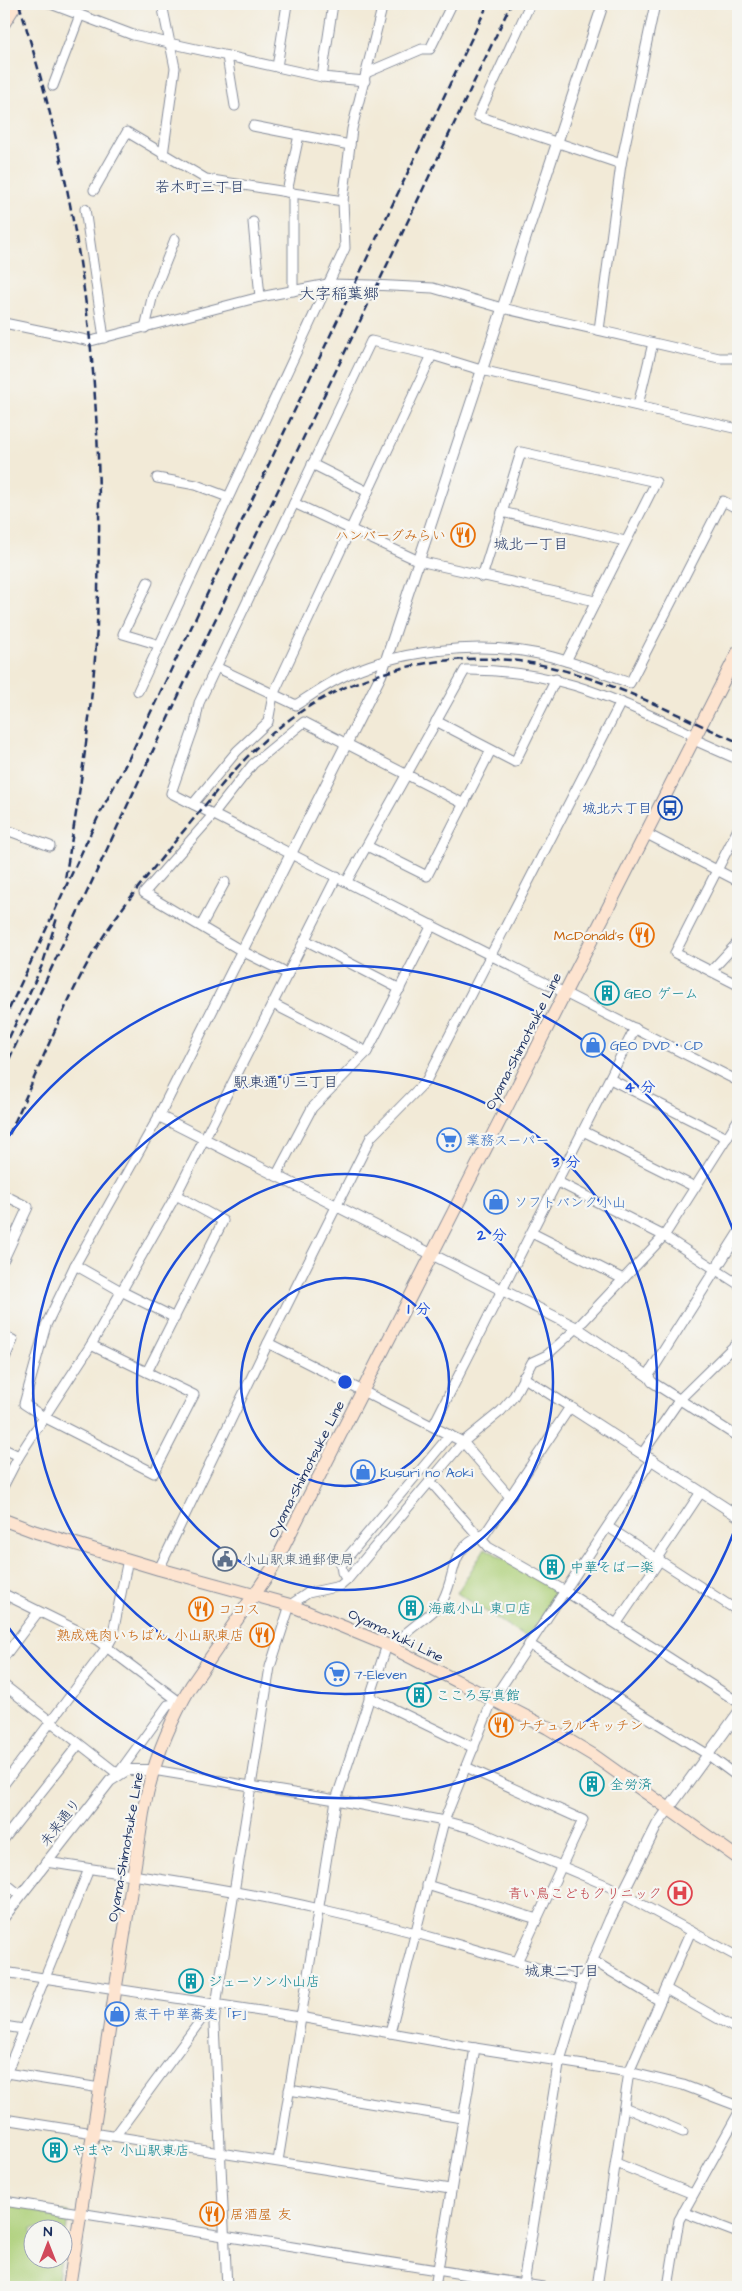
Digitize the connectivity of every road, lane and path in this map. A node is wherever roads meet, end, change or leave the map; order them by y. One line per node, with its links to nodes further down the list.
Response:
1 (52, 4): 10 (street)
2 (162, 4): 11 (street)
3 (287, 4): 13 (street)
4 (333, 4): 14 (street)
5 (383, 4): 15 (street)
6 (452, 4): 15 (street)
7 (530, 4): 20 (street)
8 (604, 4): 20 (street)
9 (655, 4): 23 (street)
10 (80, 15): 11 (street); 16 (street)
11 (171, 44): 12 (street); 22 (street)
12 (227, 56): 13 (street); 17 (street)
13 (277, 67): 14 (street)
14 (322, 77): 15 (street)
15 (365, 77): 21 (street)
16 (53, 86)
17 (235, 106)
18 (253, 126): 19 (street)
19 (299, 135): 21 (street); 25 (street)
20 (556, 143): 23 (street); 33 (street)
21 (350, 145): 26 (street)
22 (163, 155): 24 (street); 25 (street)
23 (621, 164): 36 (street)
24 (94, 190)
25 (290, 193): 26 (street); 31 (street)
26 (343, 201): 30 (street)
27 (84, 209): 37 (street)
28 (253, 222): 32 (street)
29 (175, 239): 35 (street)
30 (328, 284): 31 (street); 33 (street); 47 (street)
31 (293, 291): 32 (street)
32 (260, 297): 35 (street)
33 (502, 308): 36 (street); 41 (street)
34 (4, 323): 37 (street)
35 (145, 328): 37 (street)
36 (598, 330): 38 (street)
37 (104, 338)
38 (653, 343): 40 (street); 42 (street)
39 (432, 355): 41 (street); 44 (street); 46 (street)
40 (738, 358)
41 (481, 370): 42 (street); 53 (street)
42 (638, 405): 43 (street)
43 (738, 429)
44 (312, 464): 46 (street); 48 (street)
45 (157, 478): 47 (street)
46 (368, 492): 51 (street)
47 (228, 497): 57 (street)
48 (294, 503): 51 (street); 61 (street)
49 (738, 509): 60 (street)
50 (502, 512): 52 (street); 52 (street); 54 (street)
51 (351, 529): 53 (street); 64 (street)
52 (625, 542): 56 (street)
53 (419, 561): 54 (street); 59 (street)
54 (482, 577): 56 (street)
55 (148, 582): 57 (street)
56 (596, 601): 60 (street)
57 (160, 645): 63 (street)
58 (738, 652): 67 (main road, Oyama-Shimotsuke Line)
59 (385, 661): 60 (street); 64 (street); 68 (street)
60 (566, 661)
61 (216, 667): 64 (street); 72 (street)
62 (556, 679): 65 (street); 66 (street); 69 (street)
63 (138, 691)
64 (273, 695): 72 (street)
65 (621, 702): 67 (street); 91 (street)
66 (436, 722): 69 (street); 71 (street)
67 (695, 740): 70 (street); 77 (main road, Oyama-Shimotsuke Line)
68 (347, 744): 71 (street); 74 (street); 80 (street)
69 (491, 750): 73 (street)
70 (738, 759)
71 (406, 775): 73 (street); 79 (street)
72 (193, 804): 74 (street)
73 (464, 804): 79 (street)
74 (213, 815): 80 (street); 87 (street)
75 (738, 829): 81 (street)
76 (4, 830): 78 (street)
77 (645, 833): 81 (street); 96 (main road, Oyama-Shimotsuke Line)
78 (50, 846)
79 (367, 846): 83 (street)
80 (292, 854): 82 (street); 90 (street)
81 (717, 871): 84 (street); 92 (street)
82 (337, 876): 83 (street); 88 (street)
83 (347, 881): 86 (street)
84 (738, 881)
85 (224, 882): 87 (street)
86 (432, 925): 91 (street); 95 (street)
87 (201, 926): 90 (street)
88 (305, 940): 93 (street); 95 (street)
89 (738, 942): 92 (street)
90 (242, 951): 93 (street); 102 (street)
91 (492, 956): 96 (street); 112 (street)
92 (711, 971): 94 (street)
93 (288, 974): 97 (street)
94 (738, 985)
95 (400, 988): 99 (street)
96 (564, 993): 98 (street); 116 (main road, Oyama-Shimotsuke Line)
97 (273, 1004): 99 (street); 106 (street)
98 (635, 1028): 100 (street); 101 (street)
99 (367, 1052): 107 (street)
100 (610, 1079): 104 (street); 105 (street)
101 (738, 1081)
102 (159, 1116): 106 (street); 118 (street)
103 (738, 1120): 105 (street)
104 (584, 1130): 108 (street); 109 (street)
105 (727, 1138): 109 (street)
106 (203, 1139): 107 (street); 110 (street)
107 (276, 1176): 112 (street)
108 (558, 1182): 113 (street); 115 (street)
109 (695, 1187): 115 (street)
110 (176, 1194): 123 (street); 124 (street)
111 (4, 1195): 117 (street)
112 (338, 1207): 116 (street); 128 (street)
113 (532, 1232): 120 (street); 122 (street)
114 (738, 1234): 119 (street)
115 (664, 1236): 119 (street); 120 (street)
116 (431, 1254): 122 (street); 134 (main road, Oyama-Shimotsuke Line)
117 (4, 1260)
118 (75, 1265): 123 (street); 137 (street)
119 (715, 1270): 121 (street); 132 (street)
120 (623, 1279): 125 (street)
121 (738, 1284)
122 (502, 1290): 125 (street); 138 (street)
123 (120, 1291): 124 (street); 129 (street)
124 (175, 1318): 131 (street)
125 (577, 1328): 132 (street); 133 (street)
126 (4, 1336): 130 (street)
127 (738, 1342): 135 (street)
128 (268, 1343): 134 (street); 157 (street)
129 (91, 1345): 131 (street); 137 (street)
130 (4, 1360)
131 (147, 1372): 137 (street)
132 (648, 1376): 135 (street)
133 (524, 1377): 136 (street); 141 (street)
134 (362, 1391): 138 (street); 161 (main road, Oyama-Shimotsuke Line)
135 (680, 1399): 140 (street); 143 (street)
136 (570, 1407): 143 (street); 150 (street)
137 (44, 1417): 144 (street)
138 (433, 1426): 139 (street)
139 (450, 1435): 141 (street); 146 (street)
140 (738, 1437)
141 (463, 1442): 147 (street); 150 (street)
142 (4, 1448): 144 (street)
143 (642, 1454): 145 (street)
144 (19, 1456): 148 (street)
145 (652, 1460): 149 (street); 153 (street)
146 (416, 1476): 147 (street); 158 (street)
147 (428, 1484): 154 (street); 158 (street)
148 (4, 1485)
149 (701, 1492): 151 (street); 155 (street)
150 (510, 1497): 154 (street)
151 (738, 1516)
152 (4, 1520): 156 (main road, Oyama-Yuki Line)
153 (608, 1527): 155 (street); 159 (street)
154 (478, 1537): 159 (street); 167 (street)
155 (658, 1559): 163 (street); 165 (street)
156 (128, 1560): 157 (main road, Oyama-Yuki Line); 168 (street)
157 (160, 1569): 161 (main road, Oyama-Yuki Line)
158 (347, 1580): 162 (street)
159 (565, 1591): 165 (street); 166 (street)
160 (4, 1594): 164 (street)
161 (255, 1595): 162 (main road, Oyama-Yuki Line); 174 (main road, Oyama-Shimotsuke Line)
162 (290, 1605): 167 (main road, Oyama-Yuki Line); 185 (street)
163 (738, 1611)
164 (38, 1612): 168 (street); 169 (street)
165 (617, 1624): 173 (street)
166 (529, 1644): 172 (street); 179 (street)
167 (389, 1646): 171 (street); 172 (main road, Oyama-Yuki Line)
168 (107, 1647): 174 (street); 176 (street)
169 (4, 1657)
170 (4, 1685): 176 (street)
171 (369, 1697): 178 (street); 186 (street)
172 (492, 1701): 178 (street); 187 (main road, Oyama-Yuki Line)
173 (738, 1702)
174 (181, 1703): 181 (main road, Oyama-Shimotsuke Line); 182 (street)
175 (738, 1713): 179 (street)
176 (52, 1722): 177 (street); 184 (street)
177 (79, 1744): 182 (street); 189 (street)
178 (474, 1748): 180 (street)
179 (707, 1754): 183 (street); 187 (street)
180 (466, 1768): 188 (street); 192 (street)
181 (153, 1770): 182 (street); 185 (street); 194 (main road, Oyama-Shimotsuke Line)
182 (118, 1774): 191 (street, 未来通り)
183 (738, 1777)
184 (4, 1784)
185 (252, 1785): 186 (street); 197 (street)
186 (336, 1800): 188 (street); 200 (street)
187 (669, 1807): 190 (main road, Oyama-Yuki Line); 199 (street)
188 (444, 1821): 192 (street); 196 (street)
189 (4, 1840)
190 (738, 1858)
191 (46, 1862): 193 (street); 198 (street, 未来通り)
192 (562, 1866): 199 (street); 202 (street)
193 (89, 1869): 194 (street); 209 (street)
194 (134, 1876): 197 (street); 211 (main road, Oyama-Shimotsuke Line)
195 (4, 1882): 198 (street)
196 (427, 1885): 202 (street); 204 (street)
197 (234, 1892): 200 (street); 214 (street)
198 (20, 1895): 201 (street, 未来通り)
199 (622, 1895): 203 (street); 206 (street)
200 (318, 1909): 204 (street); 215 (street)
201 (4, 1917)
202 (537, 1919): 207 (street)
203 (692, 1931): 205 (street); 212 (street)
204 (414, 1932): 207 (street); 219 (street)
205 (738, 1957)
206 (592, 1960): 210 (street); 213 (street)
207 (517, 1962): 210 (street)
208 (4, 1972): 209 (street)
209 (44, 1979): 211 (street); 217 (street)
210 (583, 1982): 221 (street)
211 (116, 1989): 214 (street); 224 (main road, Oyama-Shimotsuke Line)
212 (666, 1989): 213 (street); 218 (street)
213 (660, 2001): 222 (street)
214 (216, 2004): 215 (street); 233 (street); 234 (street)
215 (300, 2017): 219 (street); 225 (street)
216 (4, 2026): 217 (street)
217 (24, 2029): 223 (street)
218 (738, 2030)
219 (390, 2033): 220 (street)
220 (475, 2048): 221 (street); 230 (street)
221 (559, 2062): 222 (street); 245 (street)
222 (629, 2072): 226 (street); 227 (street)
223 (5, 2076): 224 (street)
224 (100, 2088): 231 (main road, Oyama-Shimotsuke Line)
225 (289, 2090): 230 (street); 235 (street)
226 (738, 2106)
227 (624, 2107): 232 (street); 236 (street)
228 (738, 2114): 238 (street)
229 (4, 2118): 231 (street)
230 (462, 2118): 237 (street)
231 (93, 2132): 233 (street); 241 (main road, Oyama-Shimotsuke Line)
232 (683, 2132)
233 (116, 2135): 234 (street)
234 (220, 2152): 235 (street); 243 (street)
235 (278, 2161): 237 (street)
236 (616, 2163): 238 (street); 250 (street)
237 (450, 2189): 244 (street)
238 (693, 2194): 240 (street)
239 (4, 2201): 241 (street)
240 (683, 2212): 242 (street); 251 (street)
241 (81, 2213): 243 (street); 246 (main road, Oyama-Shimotsuke Line)
242 (738, 2233)
243 (224, 2236): 244 (street); 247 (street)
244 (437, 2270): 245 (street); 248 (street)
245 (523, 2286): 249 (street)
246 (69, 2287)
247 (227, 2287)
248 (435, 2287)
249 (543, 2287)
250 (597, 2287)
251 (668, 2287)

